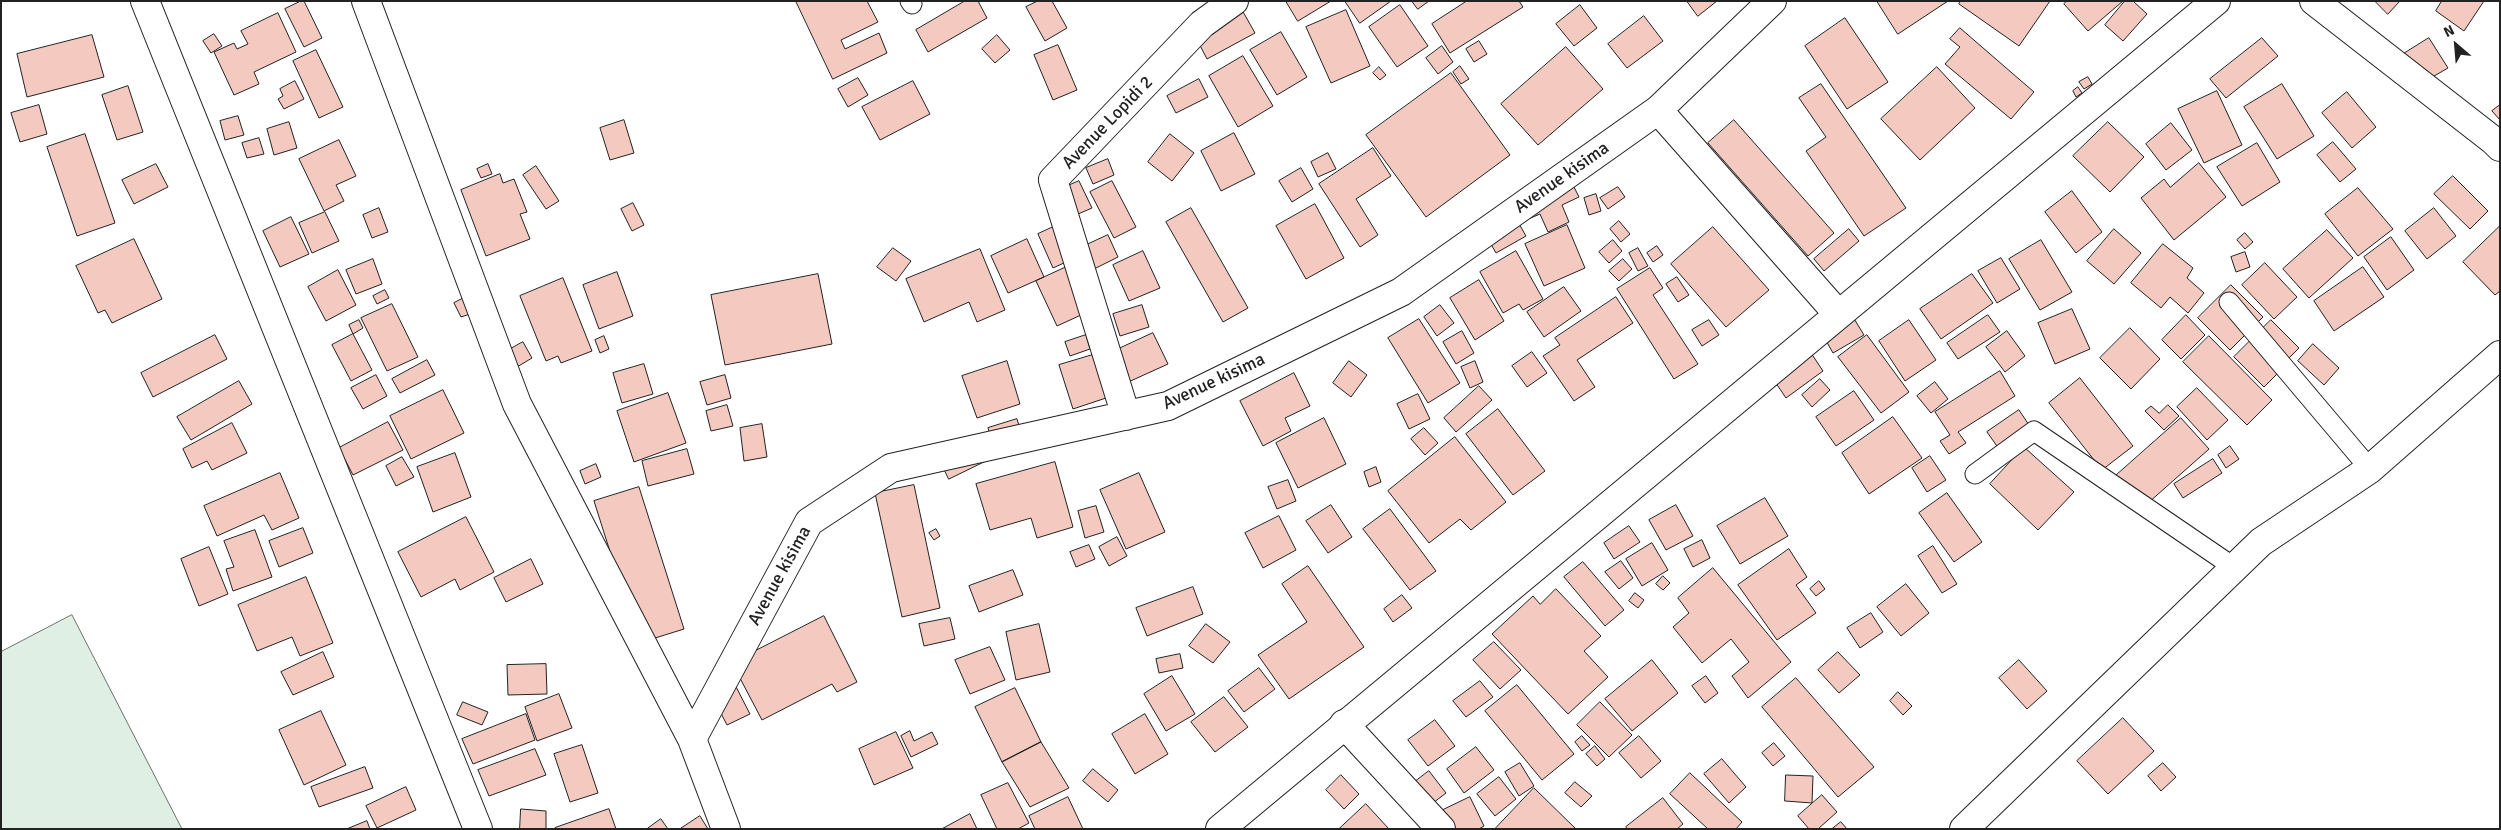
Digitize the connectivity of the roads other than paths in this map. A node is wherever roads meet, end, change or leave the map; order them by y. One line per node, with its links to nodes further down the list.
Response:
1 (145, 1): 18 (street)
2 (366, 1): 17 (street)
3 (1234, 1): 12 (street, Avenue Lopidi 2)
4 (1772, 1): 7 (street, Avenue kisima)
5 (2216, 1): 10 (street)
6 (2314, 1): 8 (street)
7 (1658, 110): 10 (street); 12 (street, Avenue kisima)
8 (2498, 140)
9 (2229, 302): 13 (lane)
10 (1838, 314): 16 (street)
11 (2500, 354): 13 (street)
12 (1126, 416): 17 (street, Avenue kisima)
13 (2370, 469): 15 (street)
14 (1975, 474): 15 (lane)
15 (2235, 568): 22 (street)
16 (1344, 724): 20 (street); 21 (street)
17 (692, 739): 19 (street)
18 (478, 829)
19 (726, 829)
20 (1220, 829)
21 (1441, 829)
22 (1964, 829)

